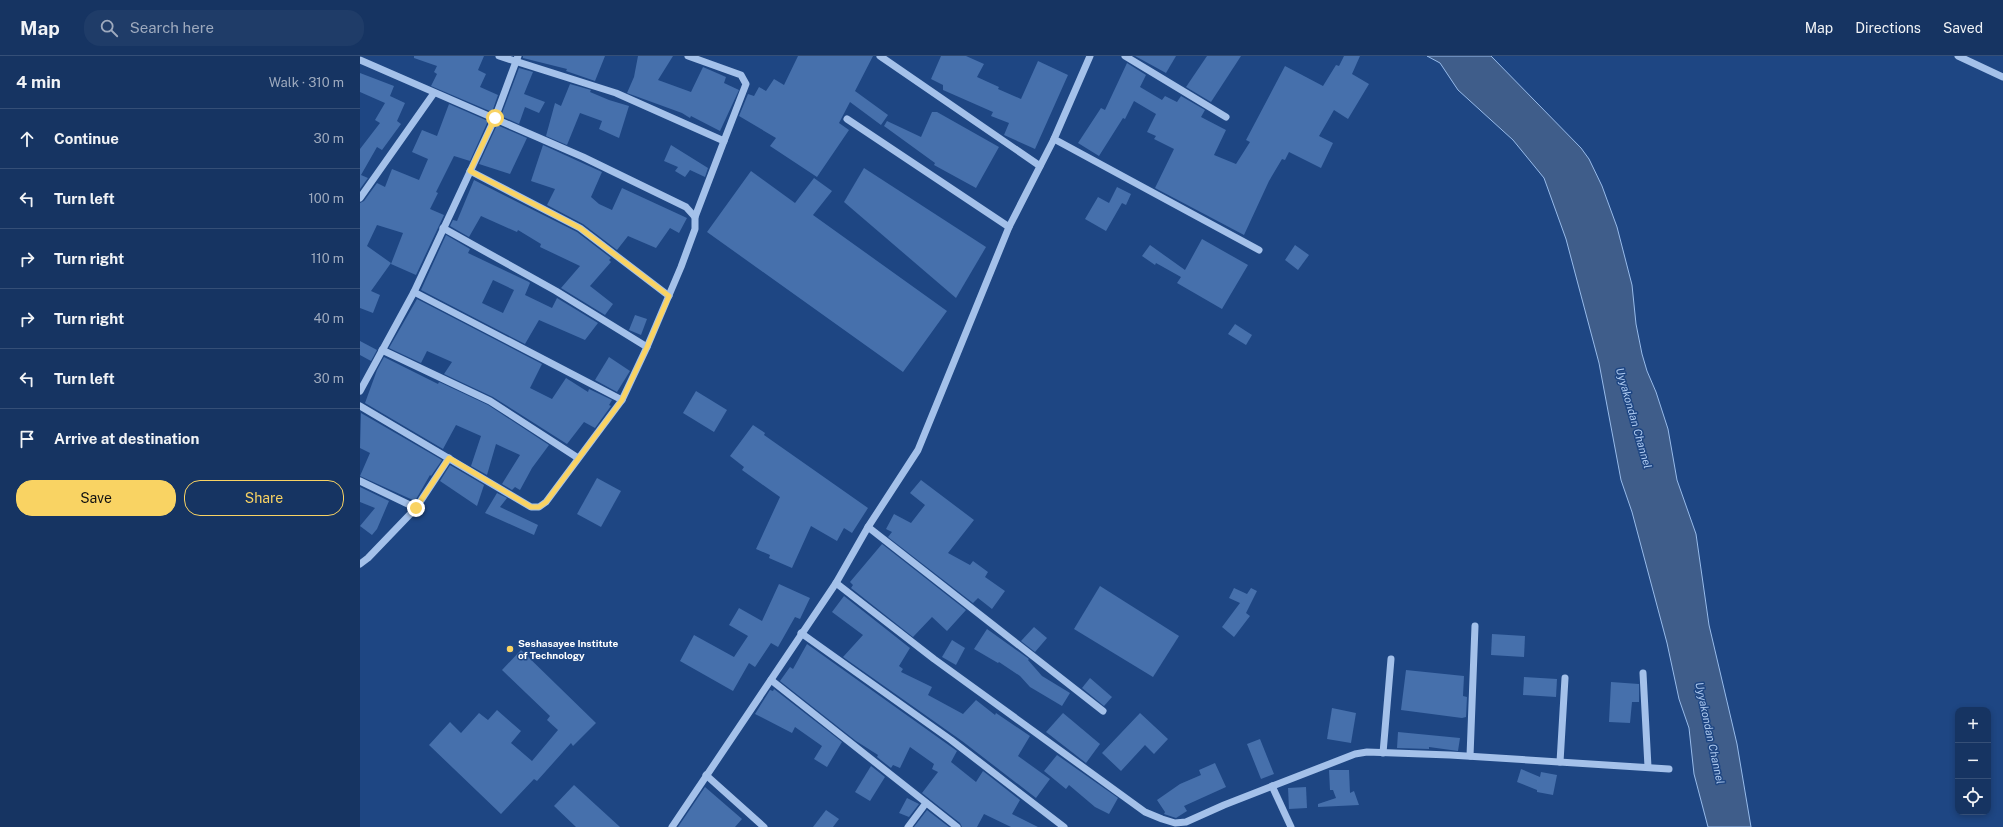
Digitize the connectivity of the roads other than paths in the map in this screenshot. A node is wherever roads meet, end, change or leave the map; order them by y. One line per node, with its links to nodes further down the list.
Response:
1 (499, 56): 7 (street)
2 (688, 56): 15 (street)
3 (880, 56): 16 (street)
4 (1090, 56): 14 (street)
5 (1125, 56): 11 (street)
6 (1958, 56): 9 (street)
7 (517, 59): 12 (street); 15 (street)
8 (360, 60): 10 (street)
9 (2003, 77)
10 (434, 93): 12 (street); 18 (street)
11 (1226, 117)
12 (495, 118): 17 (street); 19 (street)
13 (847, 119): 20 (street)
14 (1054, 139): 16 (street); 22 (street)
15 (724, 141): 19 (street)
16 (1040, 166): 20 (street)
17 (470, 171): 21 (street); 24 (street)
18 (360, 198)
19 (695, 217): 24 (street)
20 (1009, 227): 34 (street)
21 (443, 228): 23 (street); 25 (street)
22 (1258, 250)
23 (414, 292): 26 (street); 28 (street)
24 (669, 296): 25 (street)
25 (647, 347): 28 (street)
26 (382, 350): 27 (street); 31 (street)
27 (360, 391)
28 (622, 400): 31 (street)
29 (360, 406): 30 (street)
30 (449, 458): 31 (street); 33 (street)
31 (578, 458)
32 (360, 481): 33 (street)
33 (416, 508): 36 (street)
34 (868, 527): 38 (street); 45 (street)
35 (360, 553): 36 (street)
36 (368, 558): 37 (street)
37 (360, 564)
38 (836, 583): 40 (street); 54 (street)
39 (1475, 626): 47 (street)
40 (801, 633): 44 (street); 59 (street)
41 (1391, 659): 46 (street)
42 (1643, 673): 49 (street)
43 (1565, 678): 48 (street)
44 (771, 680): 51 (street); 53 (street)
45 (1103, 711)
46 (1383, 753): 47 (street); 52 (street)
47 (1470, 756): 48 (street)
48 (1560, 762): 49 (street)
49 (1648, 767): 50 (street)
50 (1669, 768)
51 (706, 774): 55 (street); 56 (street)
52 (1272, 786): 54 (street); 60 (street)
53 (926, 803): 57 (street); 58 (street)
54 (1188, 824)
55 (672, 827)
56 (764, 827)
57 (908, 827)
58 (957, 827)
59 (1064, 827)
60 (1291, 827)

